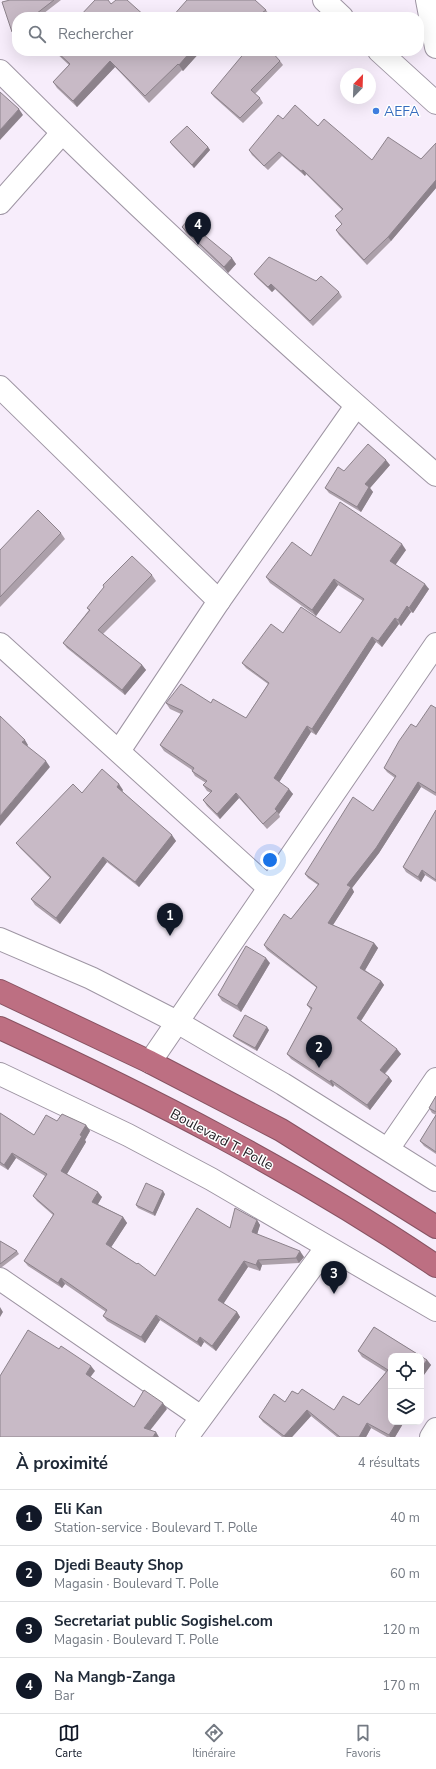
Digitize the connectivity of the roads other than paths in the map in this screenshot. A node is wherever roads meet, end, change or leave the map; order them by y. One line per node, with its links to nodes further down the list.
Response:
1 (324, 0): 3 (street)
2 (427, 0): 4 (street)
3 (337, 12)
4 (436, 47)
5 (384, 56): 7 (street)
6 (0, 71): 8 (street)
7 (436, 103)
8 (62, 133): 9 (street); 11 (street)
9 (0, 203)
10 (0, 387): 13 (street)
11 (356, 406): 12 (street); 13 (street)
12 (436, 475)
13 (219, 601): 16 (street)
14 (0, 644): 16 (street)
15 (436, 644): 17 (street)
16 (119, 751): 17 (street)
17 (269, 888): 20 (street)
18 (0, 939): 20 (street)
19 (0, 991): 22 (highway)
20 (177, 1022): 22 (street); 25 (street)
21 (0, 1028): 29 (highway, Boulevard T. Polle)
22 (150, 1062): 27 (highway)
23 (0, 1074): 28 (street)
24 (436, 1079): 25 (street)
25 (388, 1149): 26 (street)
26 (436, 1180)
27 (436, 1228)
28 (326, 1248): 31 (street); 32 (street)
29 (436, 1266)
30 (0, 1279): 32 (street)
31 (436, 1310)
32 (201, 1417): 34 (street)
33 (436, 1429): 35 (street)
34 (188, 1437)
35 (431, 1437)

